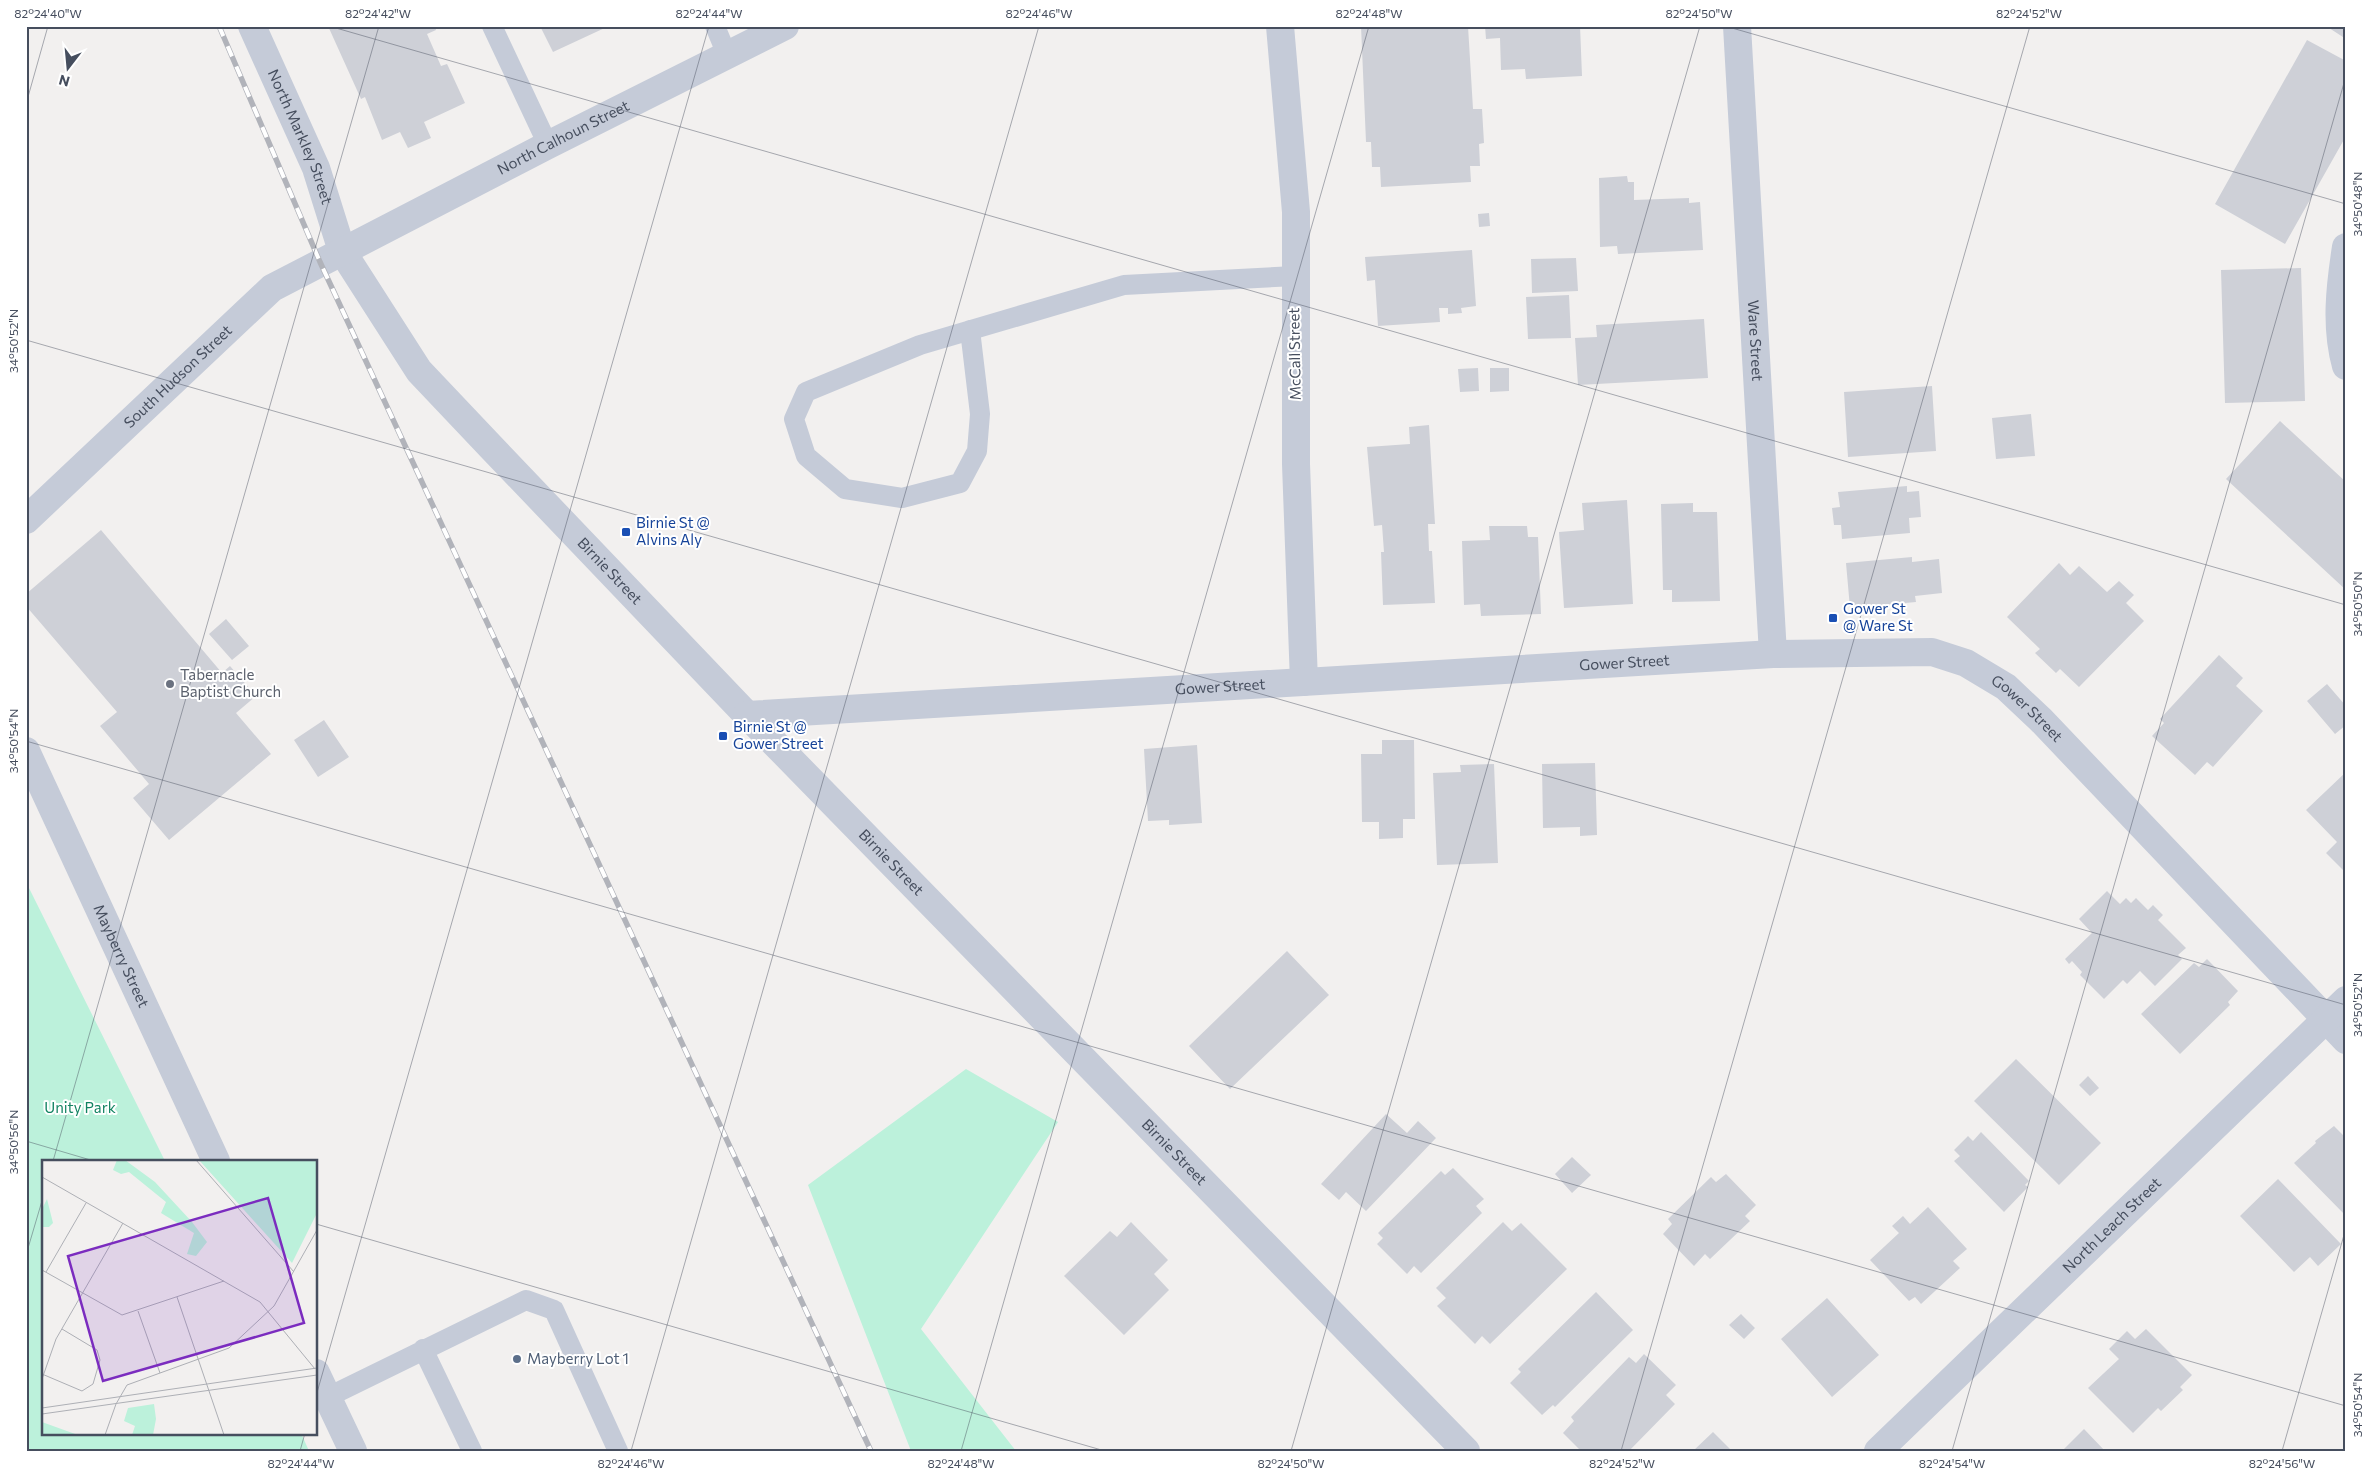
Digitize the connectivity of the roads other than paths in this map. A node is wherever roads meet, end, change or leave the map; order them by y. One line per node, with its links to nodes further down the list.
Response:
1 (252, 26): 10 (street, North Markley Street)
2 (492, 26): 8 (lane)
3 (715, 26): 7 (lane)
4 (785, 26): 7 (street, North Calhoun Street)
5 (1280, 26): 11 (street, McCall Street)
6 (1737, 26): 15 (street, Ware Street)
7 (727, 55): 8 (street, North Calhoun Street)
8 (548, 145): 10 (street, North Calhoun Street)
9 (2346, 248): 13 (street)
10 (342, 251): 14 (street, South Hudson Street); 17 (street, Birnie Street)
11 (1295, 276): 12 (lane); 16 (street, McCall Street)
12 (970, 330): 12 (lane)
13 (2346, 366)
14 (26, 520)
15 (1773, 654): 16 (street, Gower Street); 20 (street, Gower Street)
16 (1304, 682): 17 (street, Gower Street)
17 (747, 715): 28 (street, Birnie Street)
18 (26, 752): 22 (street, Mayberry Street)
19 (2346, 1000): 20 (street, North Leach Street)
20 (2327, 1019): 21 (street, Gower Street); 29 (street, North Leach Street)
21 (2346, 1040)
22 (216, 1160)
23 (423, 1349): 24 (lane); 26 (lane); 27 (lane)
24 (322, 1385): 25 (street)
25 (353, 1451)
26 (472, 1451)
27 (618, 1451)
28 (1466, 1451)
29 (1878, 1451)

